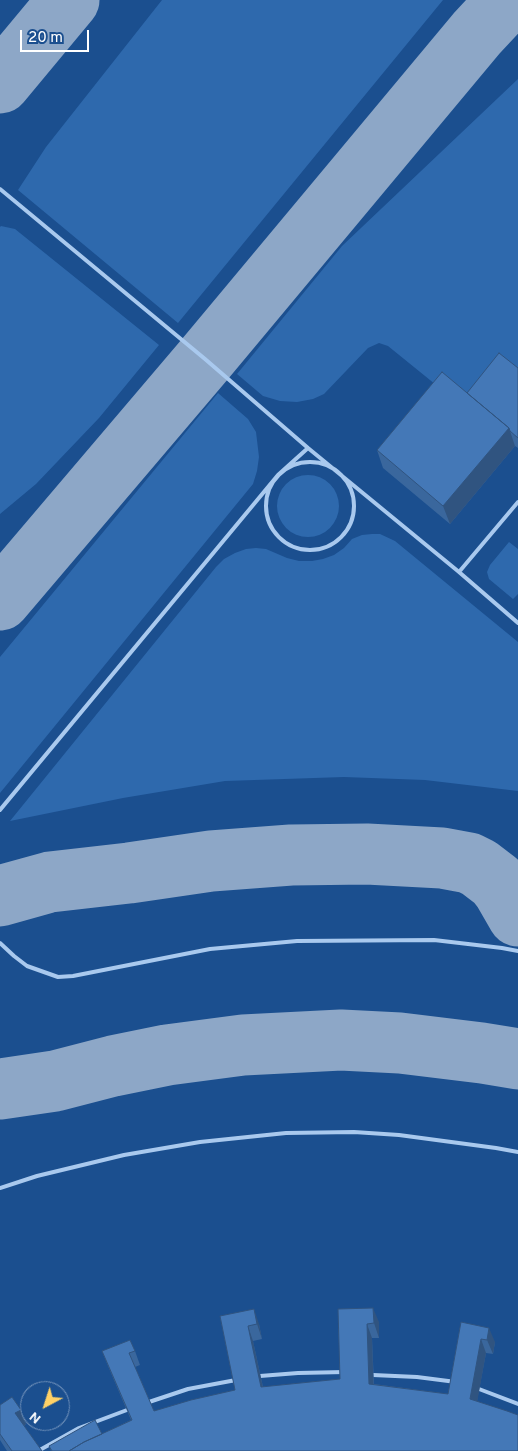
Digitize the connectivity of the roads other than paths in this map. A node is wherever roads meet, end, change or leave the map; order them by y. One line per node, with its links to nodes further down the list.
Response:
1 (0, 190): 2 (lane)
2 (308, 448): 3 (lane); 4 (lane)
3 (339, 473): 4 (lane); 4 (lane); 6 (lane)
4 (278, 475): 8 (lane)
5 (518, 502): 6 (lane)
6 (459, 572): 7 (lane)
7 (518, 623)
8 (0, 810)
9 (0, 942): 10 (lane)
10 (518, 951)
11 (518, 1152): 12 (lane)
12 (0, 1188)
13 (345, 1372): 15 (lane)
14 (373, 1375): 17 (lane)
15 (260, 1376)
16 (236, 1380): 19 (lane)
17 (458, 1382)
18 (480, 1389): 20 (lane)
19 (149, 1402)
20 (518, 1404)
21 (127, 1410): 22 (lane)
22 (38, 1451)

